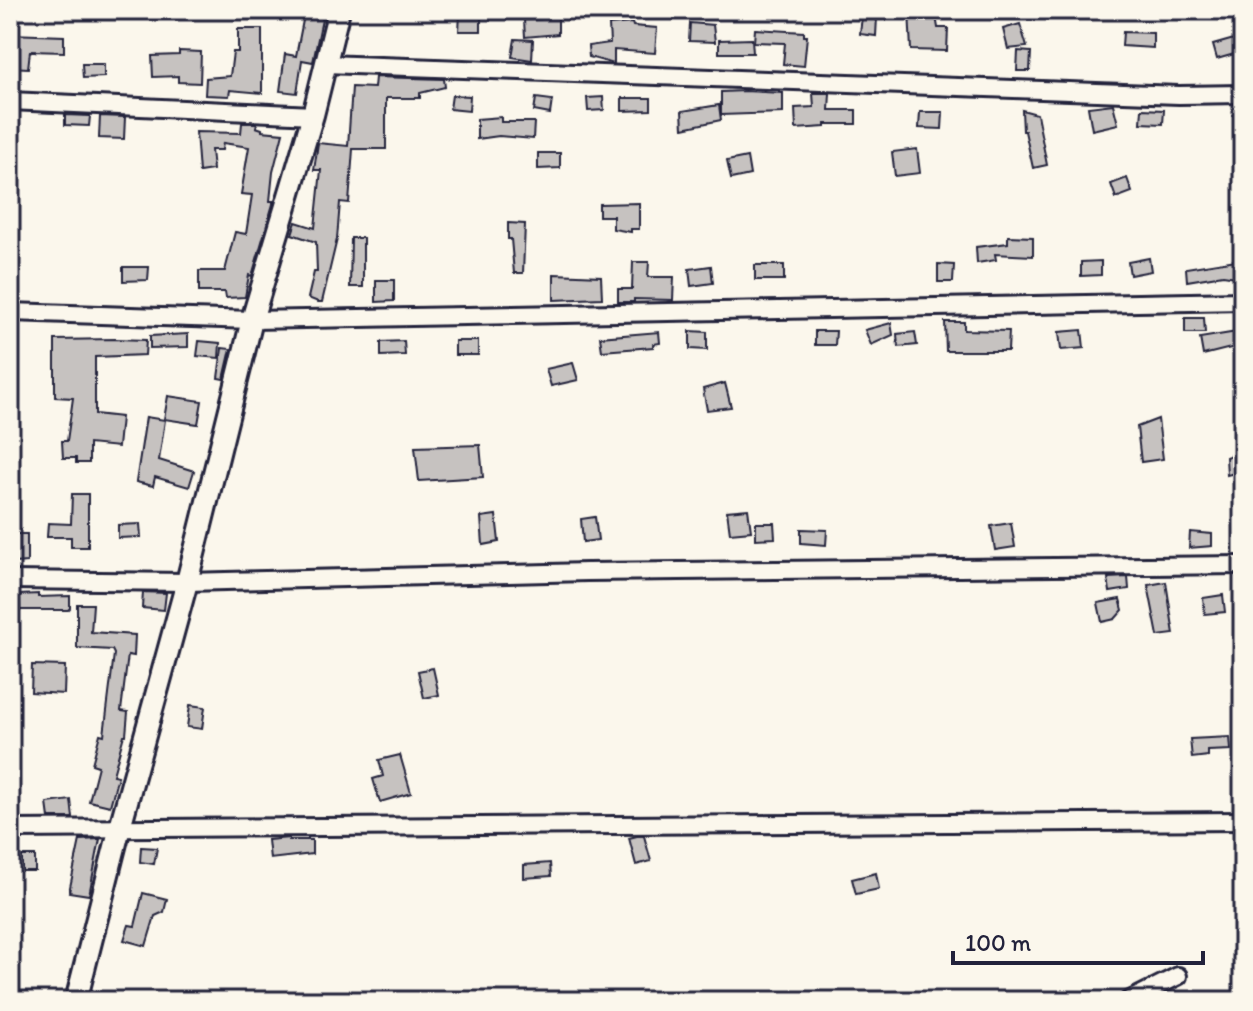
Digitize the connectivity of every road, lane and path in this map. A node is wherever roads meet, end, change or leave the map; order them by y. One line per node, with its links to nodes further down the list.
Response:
1 (339, 10): 2 (street)
2 (325, 64): 3 (street); 5 (street)
3 (1243, 94)
4 (10, 101): 5 (street)
5 (313, 115): 8 (street)
6 (1243, 301): 8 (street)
7 (10, 312): 8 (street)
8 (252, 320): 11 (street)
9 (1243, 565): 11 (street)
10 (10, 580): 11 (street)
11 (187, 582): 13 (street)
12 (1243, 821): 13 (street)
13 (120, 827): 14 (street); 16 (street)
14 (10, 829)
15 (1178, 976): 17 (street)
16 (76, 1001)
17 (1128, 1001)

